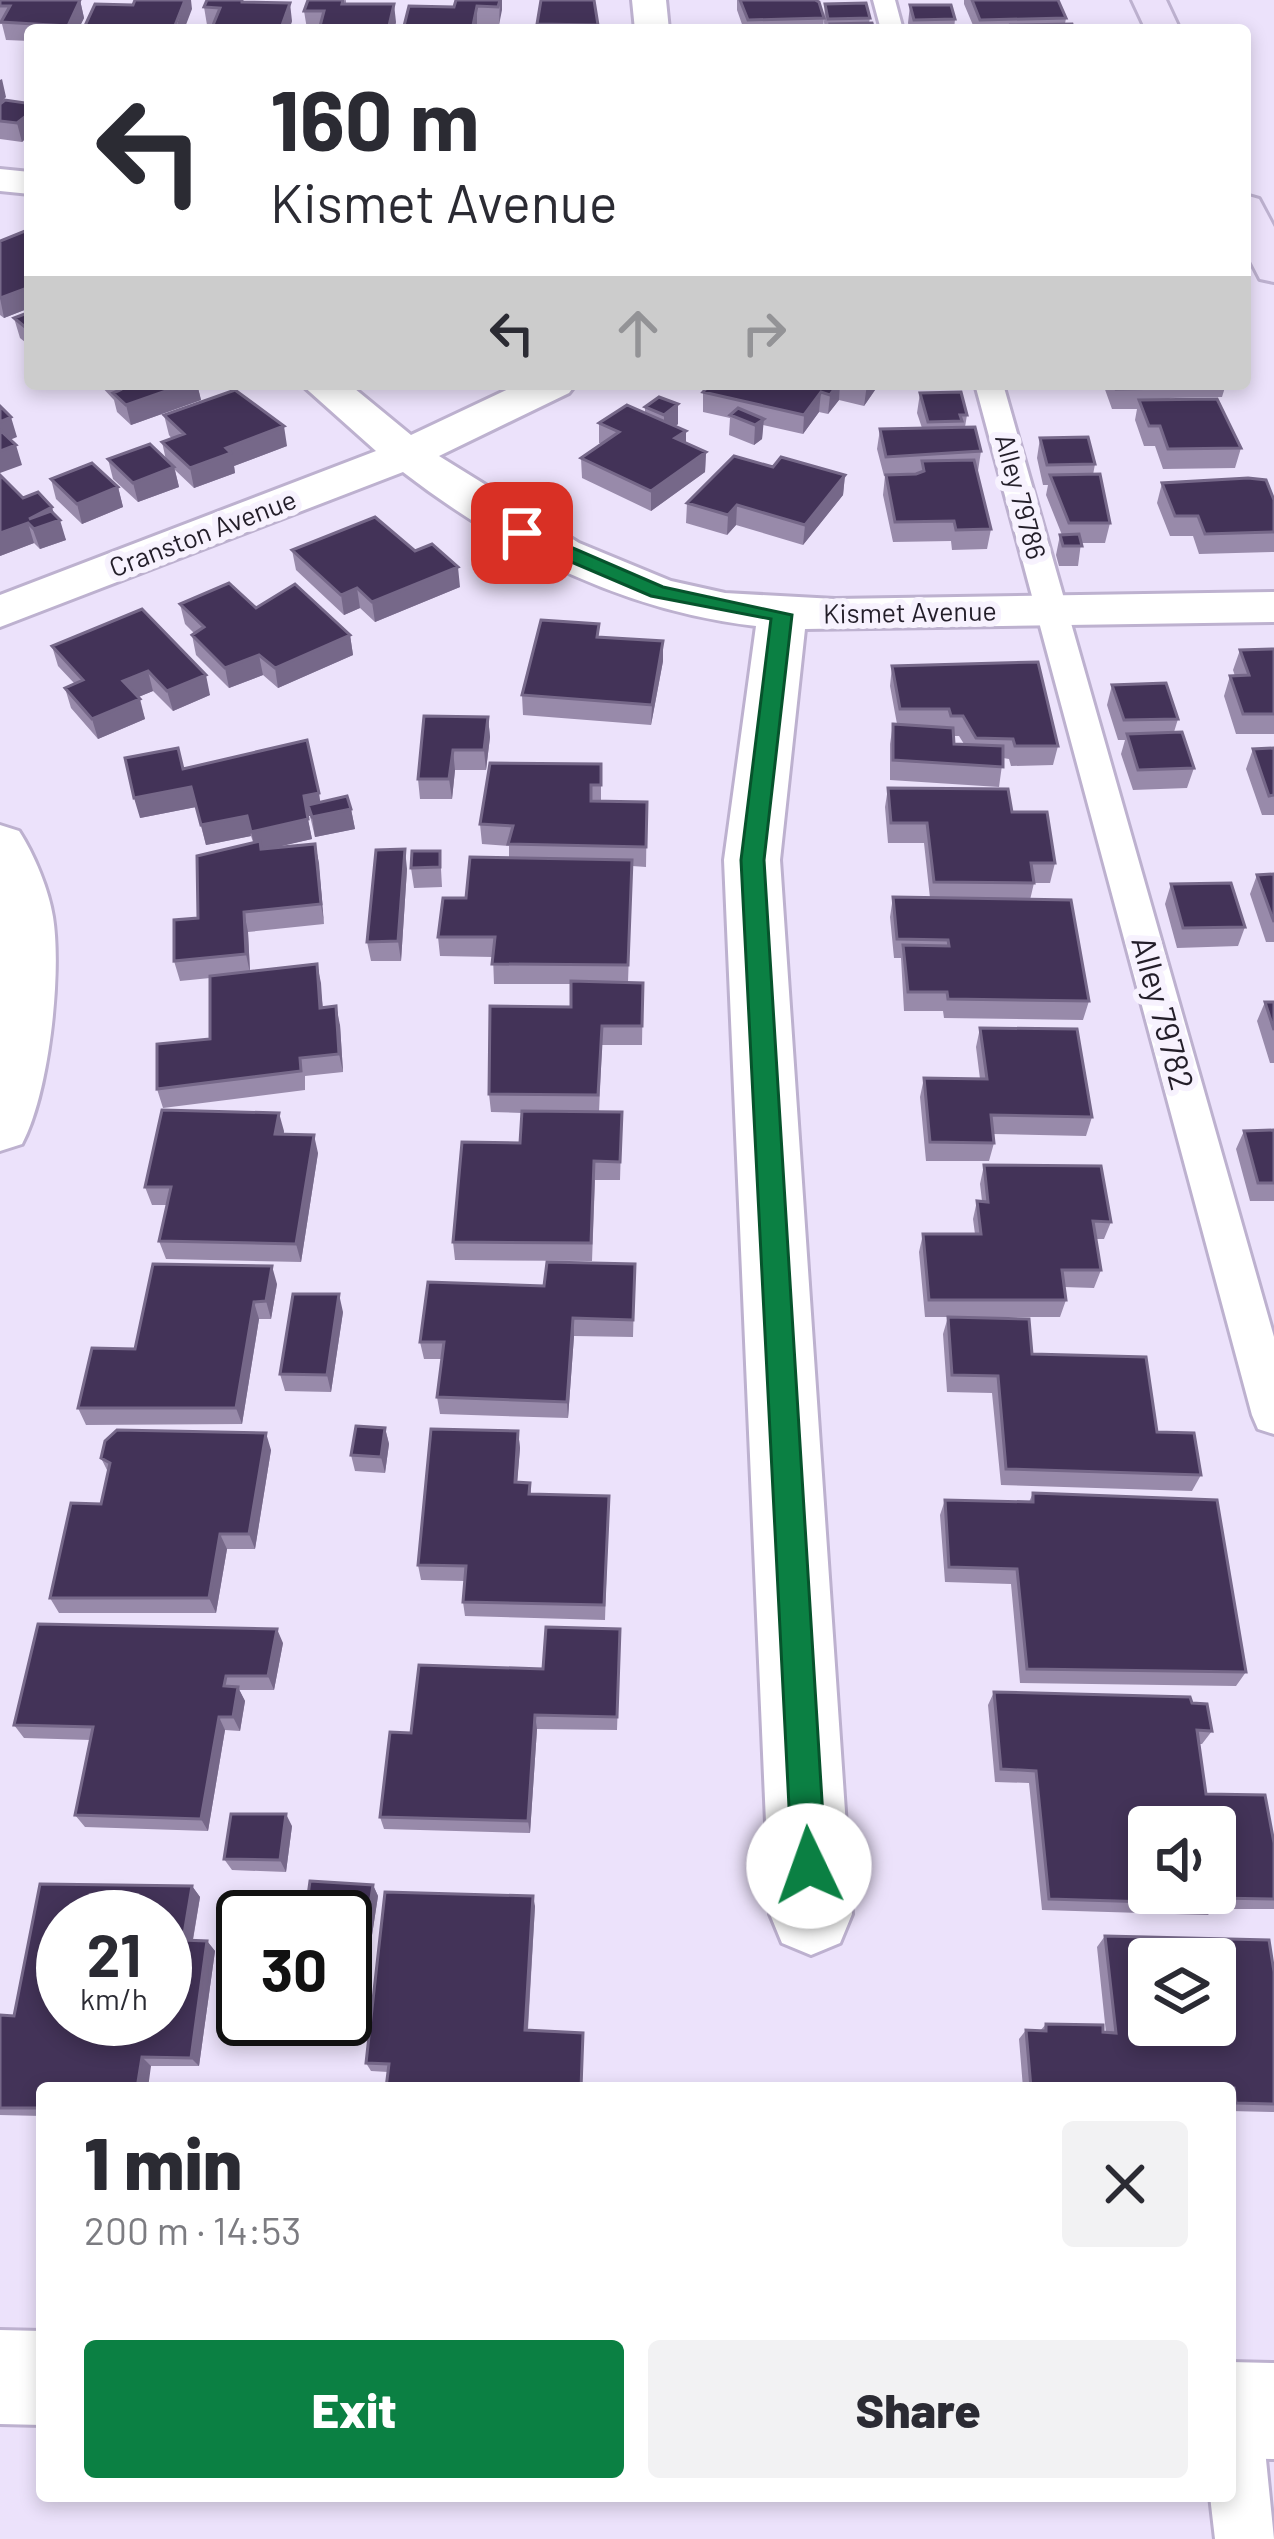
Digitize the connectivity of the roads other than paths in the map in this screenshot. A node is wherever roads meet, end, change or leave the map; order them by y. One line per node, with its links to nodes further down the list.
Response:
1 (1251, 220): 2 (main road)
2 (1274, 270)
3 (329, 390): 6 (street, Kismet Avenue)
4 (541, 390): 6 (street, Cranston Avenue)
5 (991, 390): 8 (lane, Alley 79786)
6 (405, 455): 9 (street, Cranston Avenue); 10 (street, Kismet Avenue)
7 (1274, 607): 8 (street, Kismet Avenue)
8 (1051, 611): 10 (street, Kismet Avenue); 13 (lane, Alley 79782)
9 (0, 612)
10 (782, 615): 14 (street)
11 (0, 844): 12 (street)
12 (0, 1127)
13 (1274, 1415)
14 (812, 1914)
15 (0, 2377): 16 (street)
16 (36, 2378)
17 (1236, 2410): 18 (street)
18 (1274, 2411)
19 (1236, 2458): 20 (lane)
20 (1246, 2539)

